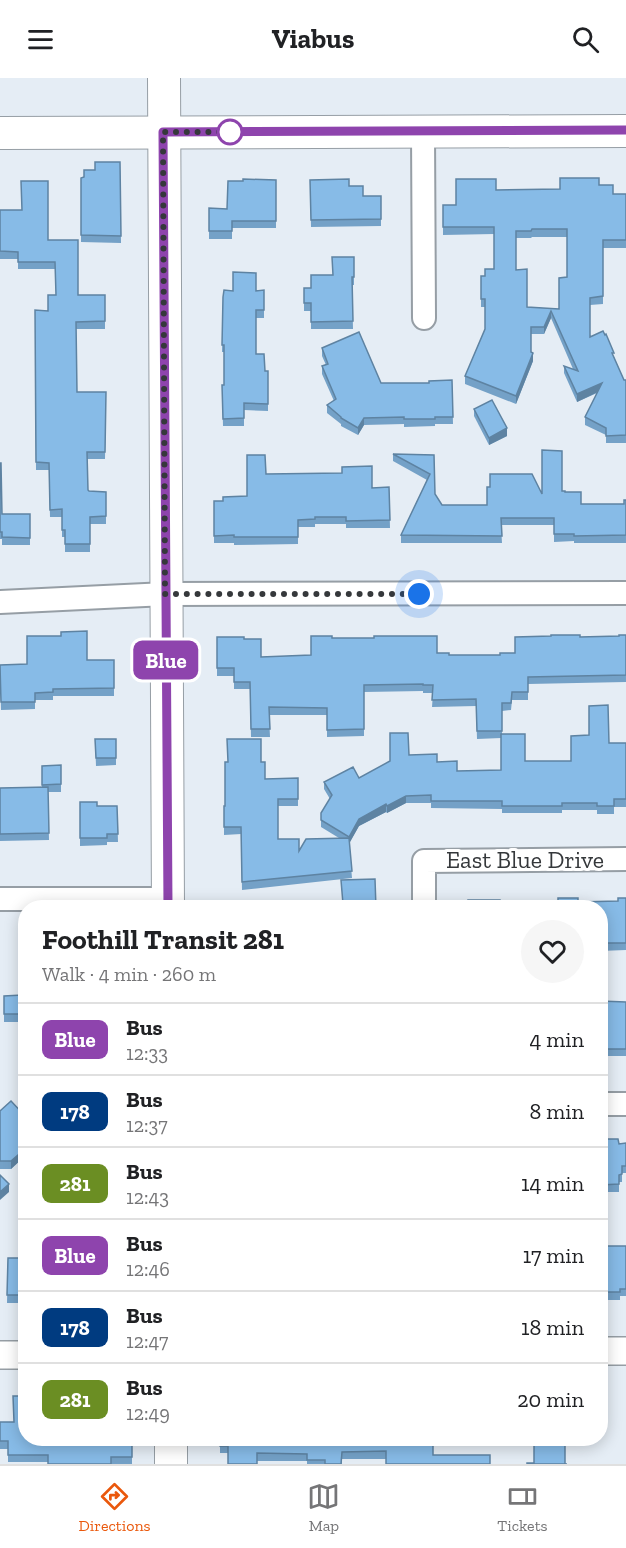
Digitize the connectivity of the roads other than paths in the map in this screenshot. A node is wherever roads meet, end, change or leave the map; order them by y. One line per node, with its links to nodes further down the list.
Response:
1 (164, 78): 3 (main road)
2 (626, 130): 4 (main road)
3 (163, 132): 4 (main road); 5 (main road); 8 (main road)
4 (423, 132): 6 (street)
5 (0, 133)
6 (424, 318)
7 (626, 593): 8 (street)
8 (165, 594): 9 (street); 13 (main road)
9 (0, 602)
10 (626, 859): 14 (street, East Blue Drive)
11 (0, 899): 12 (street)
12 (42, 900)
13 (168, 900)
14 (424, 900)
15 (608, 1104): 16 (street)
16 (626, 1104)
17 (608, 1351): 18 (street)
18 (626, 1351)
19 (0, 1355): 20 (street)
20 (18, 1355)
21 (171, 1446): 22 (main road)
22 (171, 1464)

